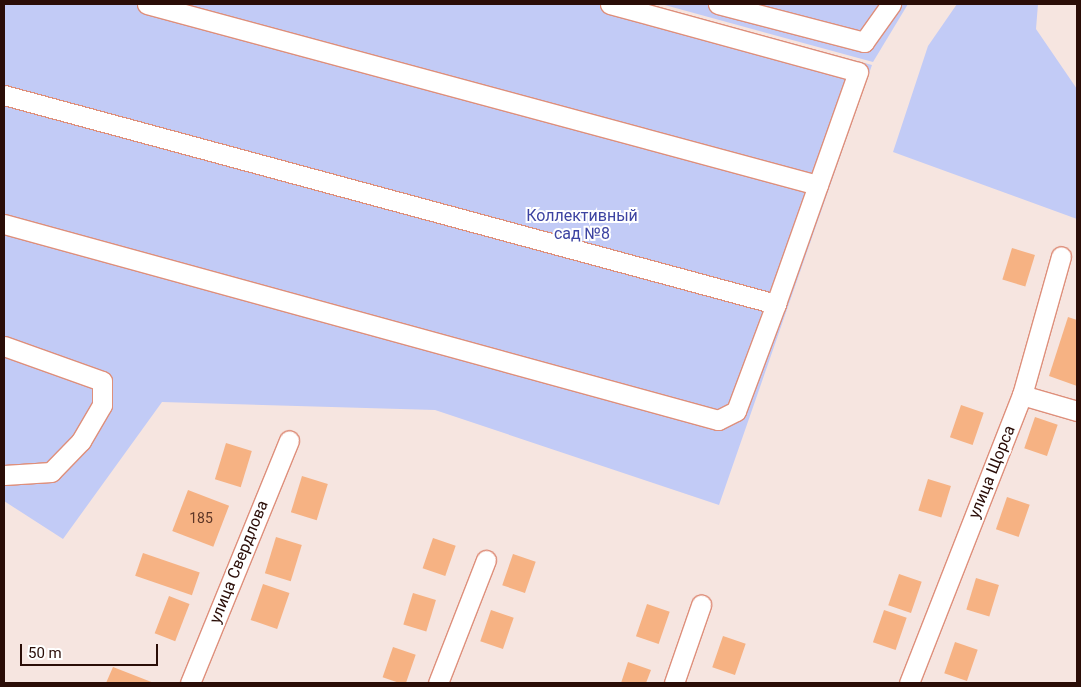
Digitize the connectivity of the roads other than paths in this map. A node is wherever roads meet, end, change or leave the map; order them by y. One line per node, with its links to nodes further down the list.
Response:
1 (146, 4): 6 (street)
2 (610, 4): 6 (street)
3 (718, 4): 4 (street)
4 (891, 4)
5 (4, 95): 9 (street)
6 (818, 185): 9 (street)
7 (4, 224): 9 (street)
8 (1061, 256): 11 (street, улица Щорса)
9 (776, 304)
10 (4, 346): 14 (street)
11 (1022, 396): 12 (street); 20 (street, улица Щорса)
12 (1077, 411)
13 (289, 440): 17 (street, улица Свердлова)
14 (4, 475)
15 (486, 560): 18 (street)
16 (701, 605): 19 (street)
17 (190, 683)
18 (438, 683)
19 (674, 683)
20 (909, 683)

